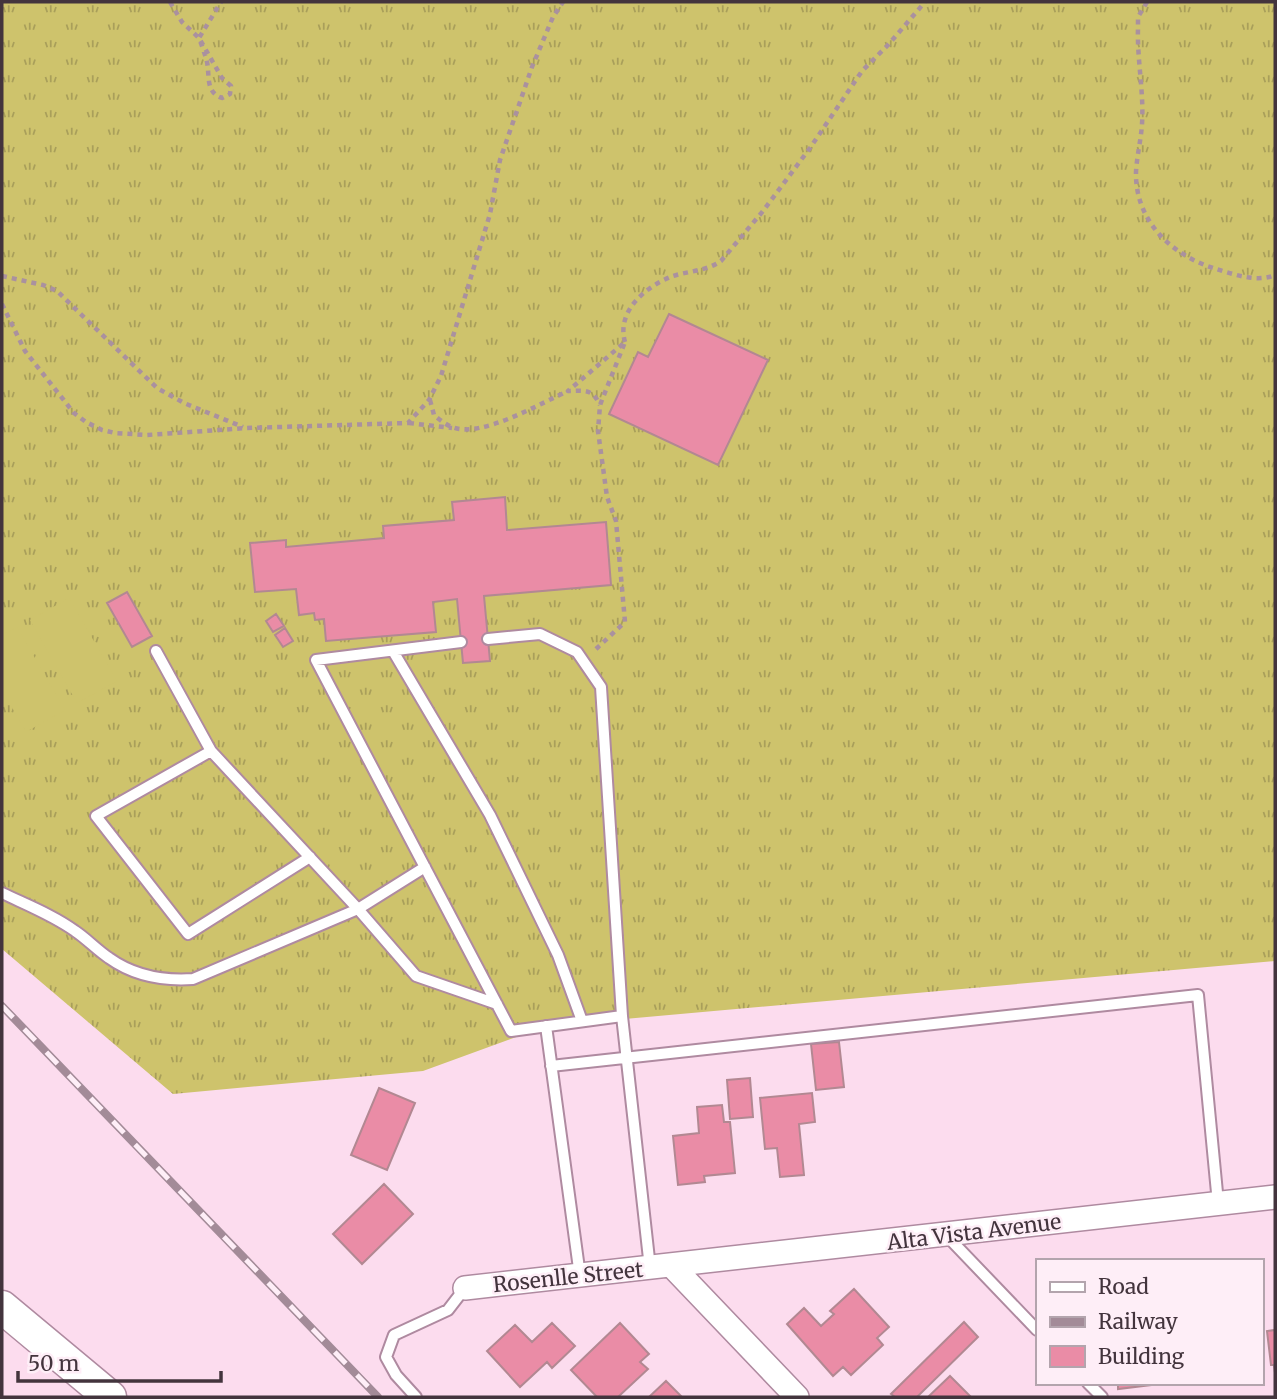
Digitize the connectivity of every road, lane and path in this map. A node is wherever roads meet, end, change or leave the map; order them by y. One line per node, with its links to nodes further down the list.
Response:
1 (170, 2): 6 (path)
2 (221, 2): 6 (path)
3 (563, 2): 12 (path)
4 (925, 2): 10 (path)
5 (1147, 2): 7 (path)
6 (199, 38): 6 (path)
7 (1275, 275)
8 (2, 276): 15 (path)
9 (2, 304): 15 (path)
10 (625, 342): 11 (path); 13 (path)
11 (568, 391): 13 (path); 16 (path)
12 (429, 400): 14 (path); 16 (path)
13 (600, 405): 21 (path)
14 (408, 423): 15 (path); 16 (path)
15 (247, 428)
16 (453, 428)
17 (488, 639): 21 (lane)
18 (461, 642): 20 (lane)
19 (156, 651): 22 (lane)
20 (393, 651): 24 (lane); 29 (lane)
21 (583, 661): 28 (lane)
22 (211, 751): 23 (lane); 23 (lane)
23 (310, 857): 26 (lane)
24 (425, 867): 26 (lane); 27 (lane)
25 (2, 893): 26 (lane)
26 (358, 909): 27 (lane)
27 (497, 1004): 30 (lane)
28 (622, 1016): 29 (lane); 31 (lane)
29 (582, 1021): 30 (lane)
30 (546, 1026): 32 (lane)
31 (628, 1057): 32 (lane); 34 (lane); 36 (lane)
32 (551, 1066): 37 (lane)
33 (1275, 1197): 34 (street, Alta Vista Avenue)
34 (1218, 1203): 35 (street, Alta Vista Avenue)
35 (946, 1235): 36 (street, Alta Vista Avenue); 40 (lane)
36 (661, 1267): 37 (street, Rosenlle Street); 43 (street)
37 (580, 1276): 38 (street, Rosenlle Street)
38 (465, 1288): 42 (lane)
39 (2, 1307): 41 (main road)
40 (1036, 1329)
41 (110, 1397)
42 (416, 1397)
43 (797, 1397)

